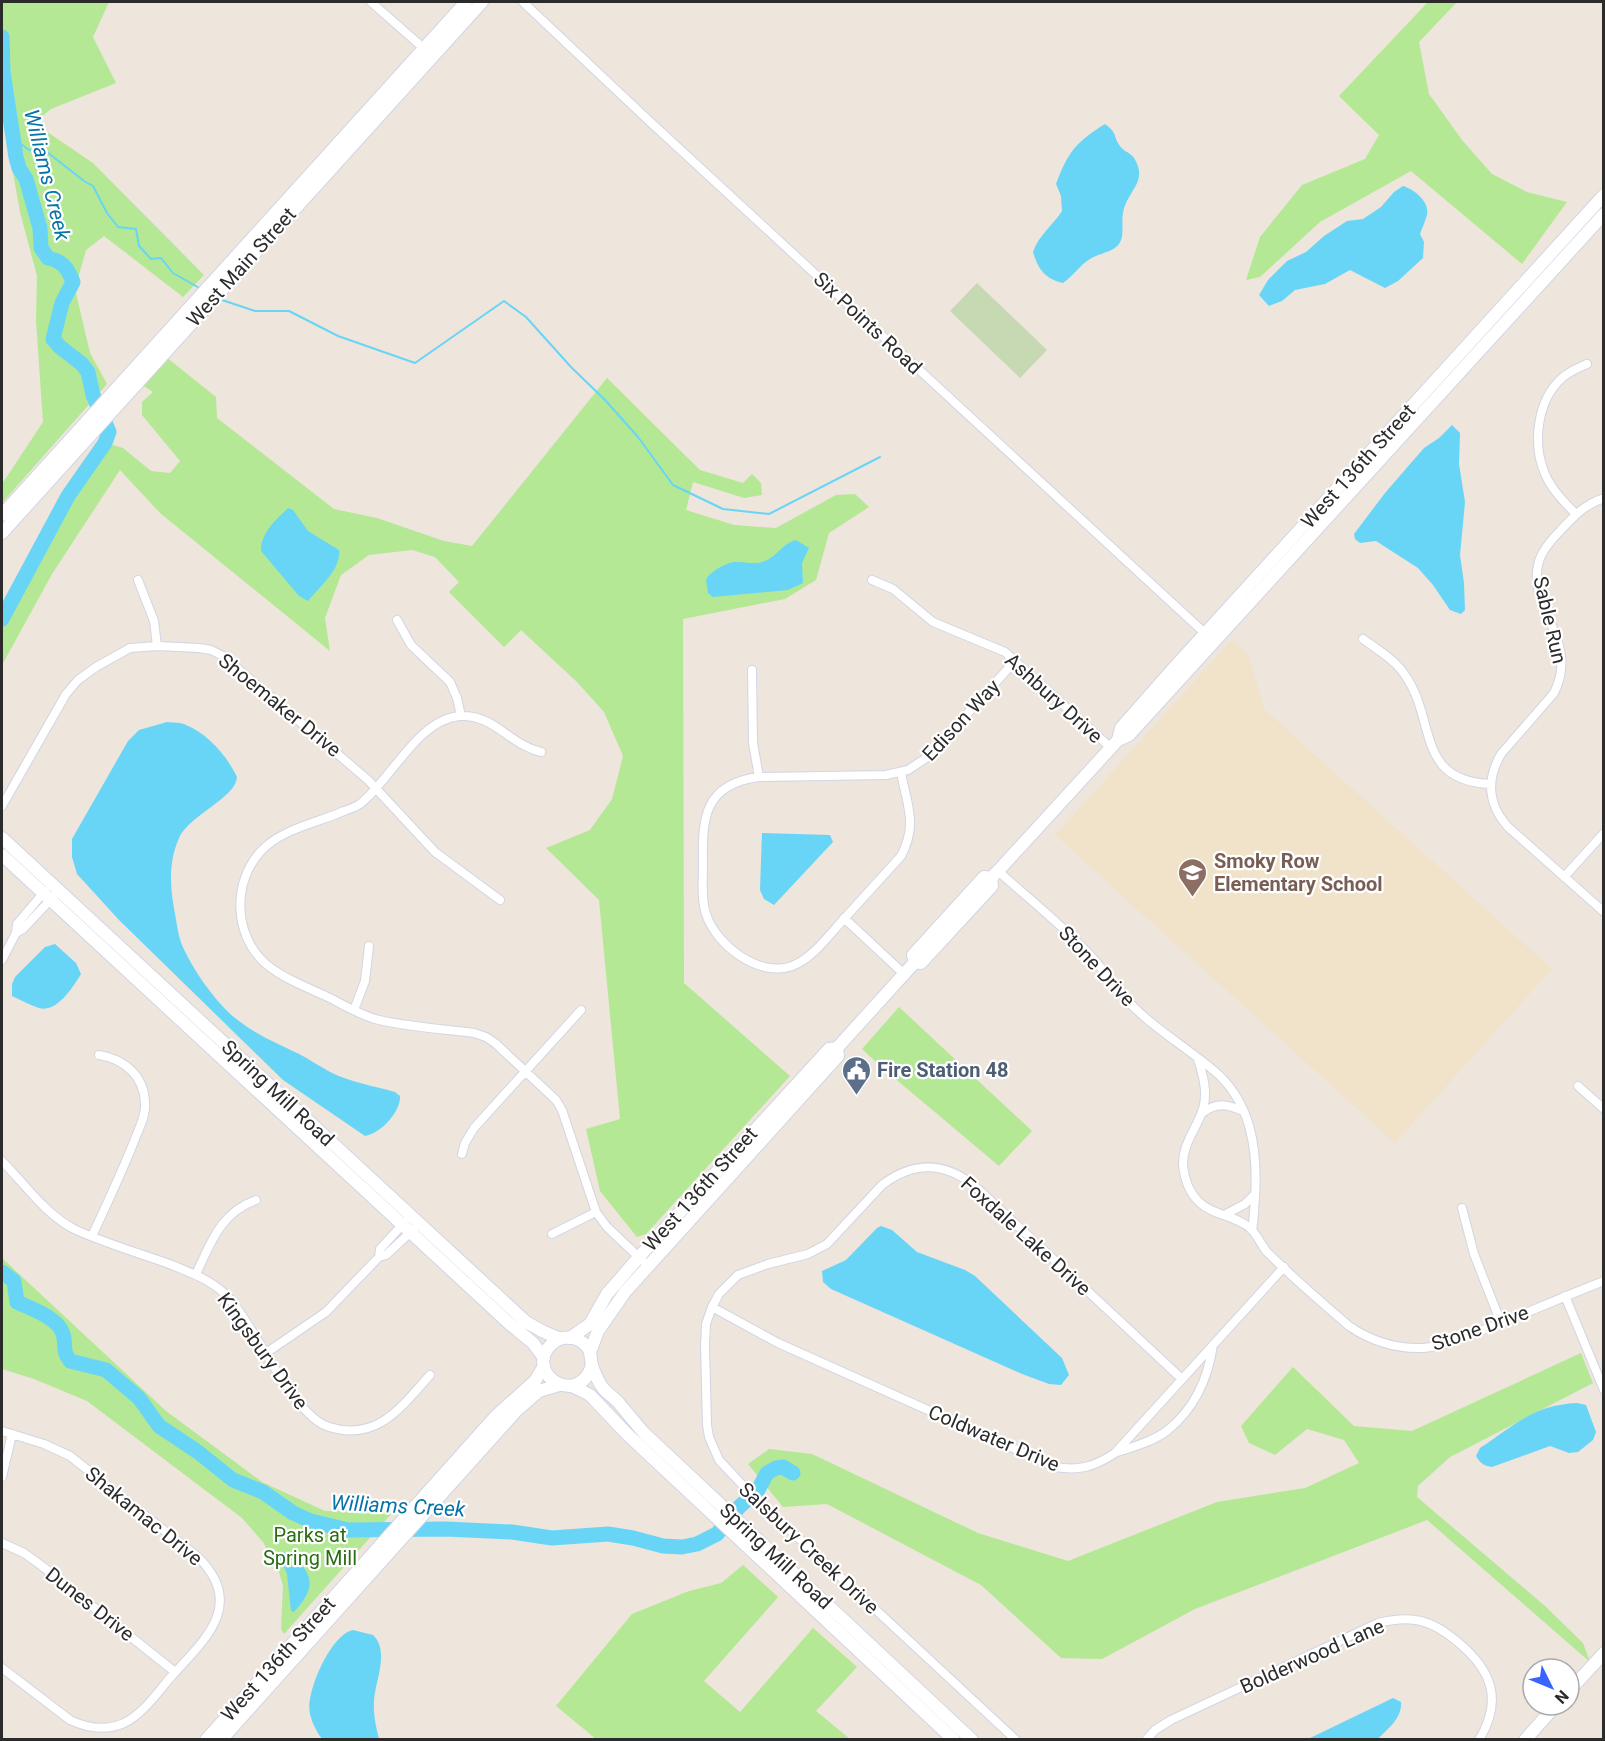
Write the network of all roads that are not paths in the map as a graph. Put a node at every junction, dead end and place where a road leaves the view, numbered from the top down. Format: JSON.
{"nodes":[{"id":1,"x":371,"y":2,"type":"edge"},
{"id":2,"x":466,"y":2,"type":"edge"},
{"id":3,"x":482,"y":2,"type":"edge"},
{"id":4,"x":524,"y":2,"type":"edge"},
{"id":5,"x":428,"y":52,"type":"junction"},
{"id":6,"x":1604,"y":195,"type":"edge"},
{"id":7,"x":1600,"y":213,"type":"edge"},
{"id":8,"x":1587,"y":364,"type":"dead end"},
{"id":9,"x":85,"y":430,"type":"junction"},
{"id":10,"x":1604,"y":498,"type":"edge"},
{"id":11,"x":1576,"y":514,"type":"junction"},
{"id":12,"x":2,"y":515,"type":"edge"},
{"id":13,"x":2,"y":532,"type":"edge"},
{"id":14,"x":138,"y":580,"type":"dead end"},
{"id":15,"x":872,"y":580,"type":"dead end"},
{"id":16,"x":397,"y":620,"type":"dead end"},
{"id":17,"x":1210,"y":638,"type":"junction"},
{"id":18,"x":1363,"y":639,"type":"dead end"},
{"id":19,"x":157,"y":646,"type":"junction"},
{"id":20,"x":1015,"y":661,"type":"junction"},
{"id":21,"x":752,"y":670,"type":"dead end"},
{"id":22,"x":461,"y":716,"type":"junction"},
{"id":23,"x":1114,"y":744,"type":"junction"},
{"id":24,"x":541,"y":752,"type":"dead end"},
{"id":25,"x":901,"y":773,"type":"junction"},
{"id":26,"x":759,"y":777,"type":"junction"},
{"id":27,"x":1491,"y":784,"type":"junction"},
{"id":28,"x":376,"y":788,"type":"junction"},
{"id":29,"x":2,"y":806,"type":"edge"},
{"id":30,"x":1604,"y":833,"type":"edge"},
{"id":31,"x":2,"y":838,"type":"edge"},
{"id":32,"x":2,"y":855,"type":"edge"},
{"id":33,"x":994,"y":875,"type":"junction"},
{"id":34,"x":1564,"y":877,"type":"junction"},
{"id":35,"x":55,"y":888,"type":"junction"},
{"id":36,"x":46,"y":897,"type":"junction"},
{"id":37,"x":500,"y":900,"type":"dead end"},
{"id":38,"x":1604,"y":912,"type":"edge"},
{"id":39,"x":844,"y":918,"type":"junction"},
{"id":40,"x":369,"y":946,"type":"dead end"},
{"id":41,"x":2,"y":960,"type":"edge"},
{"id":42,"x":904,"y":974,"type":"junction"},
{"id":43,"x":354,"y":1010,"type":"junction"},
{"id":44,"x":581,"y":1010,"type":"dead end"},
{"id":45,"x":99,"y":1055,"type":"dead end"},
{"id":46,"x":1198,"y":1059,"type":"junction"},
{"id":47,"x":525,"y":1070,"type":"junction"},
{"id":48,"x":1578,"y":1086,"type":"dead end"},
{"id":49,"x":1604,"y":1110,"type":"edge"},
{"id":50,"x":1243,"y":1111,"type":"junction"},
{"id":51,"x":1200,"y":1114,"type":"junction"},
{"id":52,"x":462,"y":1154,"type":"dead end"},
{"id":53,"x":2,"y":1161,"type":"edge"},
{"id":54,"x":1255,"y":1194,"type":"junction"},
{"id":55,"x":256,"y":1200,"type":"dead end"},
{"id":56,"x":1462,"y":1208,"type":"dead end"},
{"id":57,"x":596,"y":1212,"type":"junction"},
{"id":58,"x":1224,"y":1215,"type":"junction"},
{"id":59,"x":410,"y":1224,"type":"junction"},
{"id":60,"x":1252,"y":1230,"type":"junction"},
{"id":61,"x":552,"y":1234,"type":"dead end"},
{"id":62,"x":92,"y":1236,"type":"junction"},
{"id":63,"x":643,"y":1261,"type":"junction"},
{"id":64,"x":1284,"y":1267,"type":"junction"},
{"id":65,"x":196,"y":1274,"type":"junction"},
{"id":66,"x":1604,"y":1281,"type":"edge"},
{"id":67,"x":1565,"y":1296,"type":"junction"},
{"id":68,"x":712,"y":1307,"type":"junction"},
{"id":69,"x":1501,"y":1323,"type":"junction"},
{"id":70,"x":565,"y":1338,"type":"junction"},
{"id":71,"x":1213,"y":1345,"type":"junction"},
{"id":72,"x":266,"y":1353,"type":"junction"},
{"id":73,"x":591,"y":1358,"type":"junction"},
{"id":74,"x":544,"y":1362,"type":"junction"},
{"id":75,"x":430,"y":1375,"type":"dead end"},
{"id":76,"x":1182,"y":1379,"type":"junction"},
{"id":77,"x":566,"y":1385,"type":"junction"},
{"id":78,"x":1604,"y":1390,"type":"edge"},
{"id":79,"x":2,"y":1431,"type":"edge"},
{"id":80,"x":12,"y":1434,"type":"junction"},
{"id":81,"x":1115,"y":1453,"type":"junction"},
{"id":82,"x":2,"y":1477,"type":"edge"},
{"id":83,"x":724,"y":1515,"type":"junction"},
{"id":84,"x":736,"y":1527,"type":"junction"},
{"id":85,"x":2,"y":1543,"type":"edge"},
{"id":86,"x":1604,"y":1653,"type":"edge"},
{"id":87,"x":2,"y":1668,"type":"edge"},
{"id":88,"x":176,"y":1672,"type":"junction"},
{"id":89,"x":1581,"y":1678,"type":"edge"},
{"id":90,"x":1545,"y":1717,"type":"edge"},
{"id":91,"x":206,"y":1740,"type":"edge"},
{"id":92,"x":221,"y":1740,"type":"edge"},
{"id":93,"x":954,"y":1740,"type":"edge"},
{"id":94,"x":972,"y":1740,"type":"edge"},
{"id":95,"x":1016,"y":1740,"type":"edge"},
{"id":96,"x":1146,"y":1740,"type":"edge"},
{"id":97,"x":1479,"y":1740,"type":"edge"},
{"id":98,"x":1525,"y":1740,"type":"edge"}],
"edges":[{"from":1,"to":5,"type":"street"},
{"from":2,"to":5,"type":"street","name":"West Main Street"},
{"from":3,"to":5,"type":"street","name":"West Main Street"},
{"from":4,"to":17,"type":"street","name":"Six Points Road"},
{"from":5,"to":9,"type":"street","name":"West Main Street"},
{"from":6,"to":7,"type":"street","name":"West 136th Street"},
{"from":7,"to":17,"type":"street","name":"West 136th Street"},
{"from":8,"to":11,"type":"street"},
{"from":9,"to":12,"type":"street","name":"West Main Street"},
{"from":9,"to":13,"type":"street","name":"West Main Street"},
{"from":10,"to":11,"type":"street","name":"Sable Run"},
{"from":11,"to":27,"type":"street","name":"Sable Run"},
{"from":14,"to":19,"type":"street"},
{"from":15,"to":20,"type":"street","name":"Ashbury Drive"},
{"from":16,"to":22,"type":"street"},
{"from":17,"to":23,"type":"street","name":"West 136th Street"},
{"from":18,"to":27,"type":"street"},
{"from":19,"to":28,"type":"street","name":"Shoemaker Drive"},
{"from":19,"to":29,"type":"street","name":"Shoemaker Drive"},
{"from":20,"to":23,"type":"street","name":"Ashbury Drive"},
{"from":20,"to":25,"type":"street","name":"Edison Way"},
{"from":21,"to":26,"type":"street"},
{"from":22,"to":24,"type":"street"},
{"from":22,"to":28,"type":"street"},
{"from":23,"to":33,"type":"street","name":"West 136th Street"},
{"from":25,"to":26,"type":"street","name":"Edison Way"},
{"from":25,"to":39,"type":"street"},
{"from":26,"to":39,"type":"street"},
{"from":27,"to":34,"type":"street"},
{"from":28,"to":37,"type":"street","name":"Shoemaker Drive"},
{"from":28,"to":43,"type":"street"},
{"from":30,"to":34,"type":"street"},
{"from":31,"to":35,"type":"street","name":"Spring Mill Road"},
{"from":32,"to":36,"type":"street","name":"Spring Mill Road"},
{"from":33,"to":42,"type":"street","name":"West 136th Street"},
{"from":33,"to":46,"type":"street","name":"Stone Drive"},
{"from":34,"to":38,"type":"street"},
{"from":35,"to":36,"type":"street"},
{"from":35,"to":59,"type":"street","name":"Spring Mill Road"},
{"from":36,"to":41,"type":"street"},
{"from":36,"to":59,"type":"street","name":"Spring Mill Road"},
{"from":39,"to":42,"type":"street"},
{"from":40,"to":43,"type":"street"},
{"from":42,"to":63,"type":"street","name":"West 136th Street"},
{"from":43,"to":47,"type":"street"},
{"from":44,"to":47,"type":"street"},
{"from":45,"to":62,"type":"street"},
{"from":46,"to":50,"type":"street","name":"Stone Drive"},
{"from":46,"to":51,"type":"street","name":"Stone Drive"},
{"from":47,"to":52,"type":"street"},
{"from":47,"to":57,"type":"street"},
{"from":48,"to":49,"type":"street"},
{"from":50,"to":51,"type":"street"},
{"from":50,"to":54,"type":"street","name":"Stone Drive"},
{"from":51,"to":58,"type":"street","name":"Stone Drive"},
{"from":53,"to":62,"type":"street","name":"Kingsbury Drive"},
{"from":54,"to":58,"type":"street"},
{"from":54,"to":60,"type":"street","name":"Stone Drive"},
{"from":55,"to":65,"type":"street"},
{"from":56,"to":69,"type":"street"},
{"from":57,"to":61,"type":"street"},
{"from":57,"to":63,"type":"street"},
{"from":58,"to":60,"type":"street","name":"Stone Drive"},
{"from":59,"to":70,"type":"street","name":"Spring Mill Road"},
{"from":59,"to":72,"type":"street"},
{"from":59,"to":74,"type":"street","name":"Spring Mill Road"},
{"from":60,"to":64,"type":"street","name":"Stone Drive"},
{"from":62,"to":65,"type":"street","name":"Kingsbury Drive"},
{"from":63,"to":70,"type":"street","name":"West 136th Street"},
{"from":63,"to":73,"type":"street","name":"West 136th Street"},
{"from":64,"to":69,"type":"street","name":"Stone Drive"},
{"from":64,"to":71,"type":"street","name":"Coldwater Drive"},
{"from":65,"to":72,"type":"street","name":"Kingsbury Drive"},
{"from":66,"to":67,"type":"street","name":"Stone Drive"},
{"from":67,"to":69,"type":"street","name":"Stone Drive"},
{"from":67,"to":78,"type":"street"},
{"from":68,"to":76,"type":"street","name":"Foxdale Lake Drive"},
{"from":68,"to":81,"type":"street","name":"Coldwater Drive"},
{"from":68,"to":95,"type":"street","name":"Salsbury Creek Drive"},
{"from":70,"to":73,"type":"street"},
{"from":70,"to":74,"type":"street"},
{"from":71,"to":76,"type":"street","name":"Coldwater Drive"},
{"from":71,"to":81,"type":"street"},
{"from":72,"to":75,"type":"street","name":"Kingsbury Drive"},
{"from":73,"to":77,"type":"street"},
{"from":73,"to":83,"type":"street","name":"Spring Mill Road"},
{"from":74,"to":77,"type":"street"},
{"from":74,"to":91,"type":"street","name":"West 136th Street"},
{"from":76,"to":81,"type":"street","name":"Coldwater Drive"},
{"from":77,"to":83,"type":"street","name":"Spring Mill Road"},
{"from":77,"to":92,"type":"street","name":"West 136th Street"},
{"from":79,"to":80,"type":"street","name":"Shakamac Drive"},
{"from":80,"to":82,"type":"street"},
{"from":80,"to":88,"type":"street","name":"Shakamac Drive"},
{"from":83,"to":84,"type":"street","name":"Spring Mill Road"},
{"from":84,"to":93,"type":"street","name":"Spring Mill Road"},
{"from":84,"to":94,"type":"street","name":"Spring Mill Road"},
{"from":85,"to":88,"type":"street","name":"Dunes Drive"},
{"from":86,"to":89,"type":"street"},
{"from":87,"to":88,"type":"street","name":"Shakamac Drive"},
{"from":90,"to":98,"type":"street"},
{"from":96,"to":97,"type":"street","name":"Bolderwood Lane"}]}
